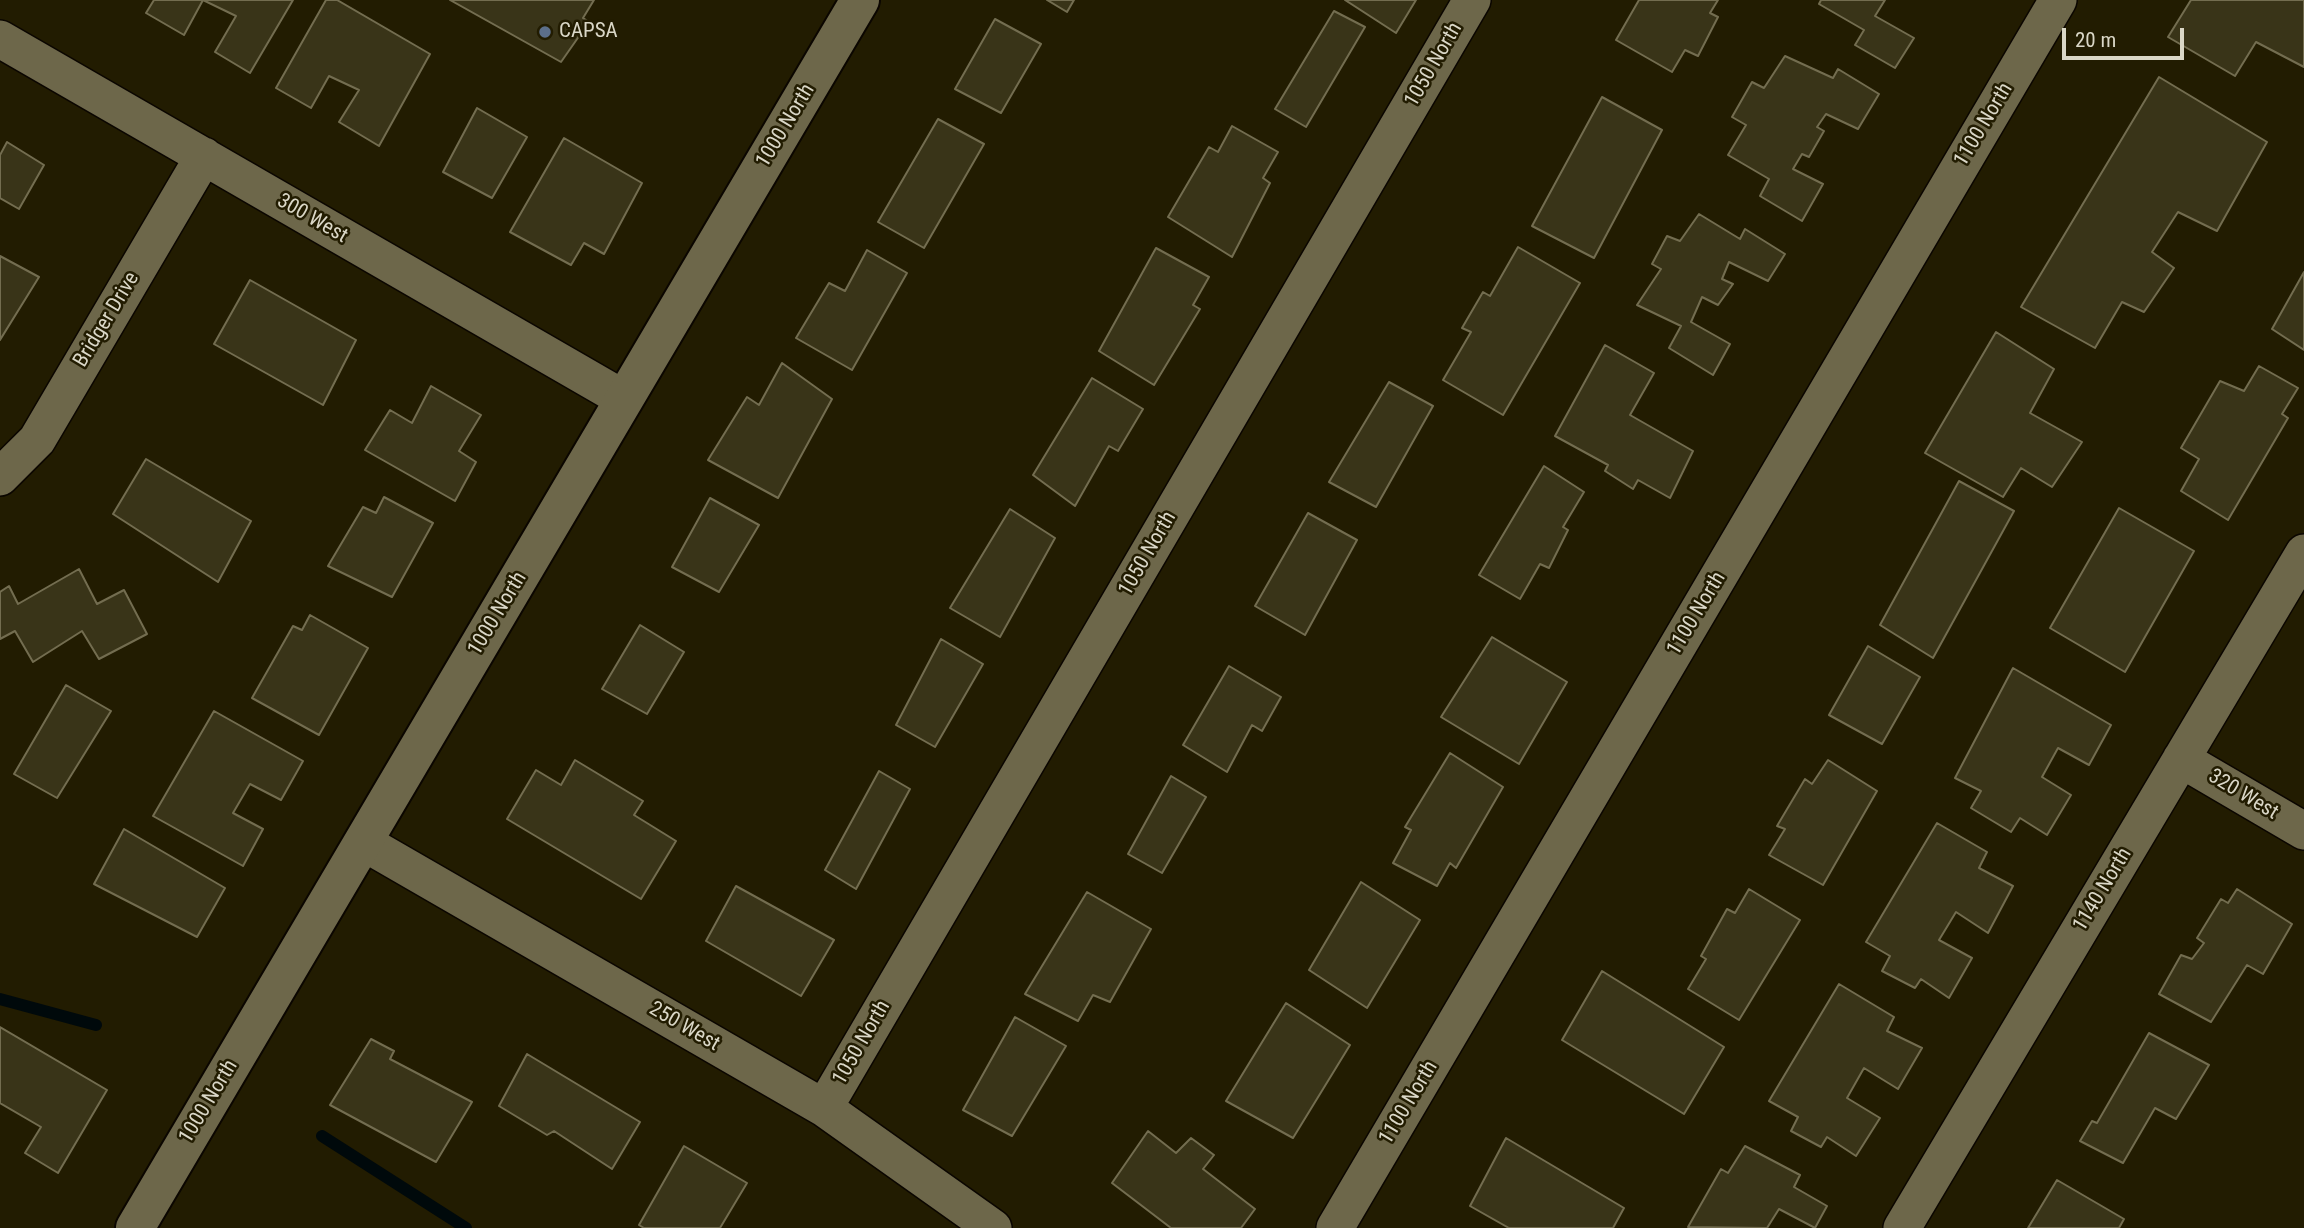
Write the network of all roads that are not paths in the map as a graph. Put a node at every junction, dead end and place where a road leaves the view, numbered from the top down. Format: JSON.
{"nodes":[{"id":1,"x":860,"y":0,"type":"edge"},
{"id":2,"x":1472,"y":0,"type":"edge"},
{"id":3,"x":2058,"y":0,"type":"edge"},
{"id":4,"x":0,"y":39,"type":"edge"},
{"id":5,"x":204,"y":156,"type":"junction"},
{"id":6,"x":624,"y":399,"type":"junction"},
{"id":7,"x":0,"y":477,"type":"edge"},
{"id":8,"x":2304,"y":553,"type":"edge"},
{"id":9,"x":2181,"y":759,"type":"junction"},
{"id":10,"x":2304,"y":831,"type":"edge"},
{"id":11,"x":363,"y":842,"type":"junction"},
{"id":12,"x":824,"y":1108,"type":"junction"},
{"id":13,"x":135,"y":1228,"type":"edge"},
{"id":14,"x":993,"y":1228,"type":"edge"},
{"id":15,"x":1335,"y":1228,"type":"edge"},
{"id":16,"x":1902,"y":1228,"type":"edge"}],
"edges":[{"from":1,"to":6,"type":"street","name":"1000 North"},
{"from":2,"to":12,"type":"street","name":"1050 North"},
{"from":3,"to":15,"type":"street","name":"1100 North"},
{"from":4,"to":5,"type":"street","name":"300 West"},
{"from":5,"to":6,"type":"street","name":"300 West"},
{"from":5,"to":7,"type":"street","name":"Bridger Drive"},
{"from":6,"to":11,"type":"street","name":"1000 North"},
{"from":8,"to":9,"type":"street","name":"1140 North"},
{"from":9,"to":10,"type":"street","name":"320 West"},
{"from":9,"to":16,"type":"street","name":"1140 North"},
{"from":11,"to":12,"type":"street","name":"250 West"},
{"from":11,"to":13,"type":"street","name":"1000 North"},
{"from":12,"to":14,"type":"street","name":"250 West"}]}
